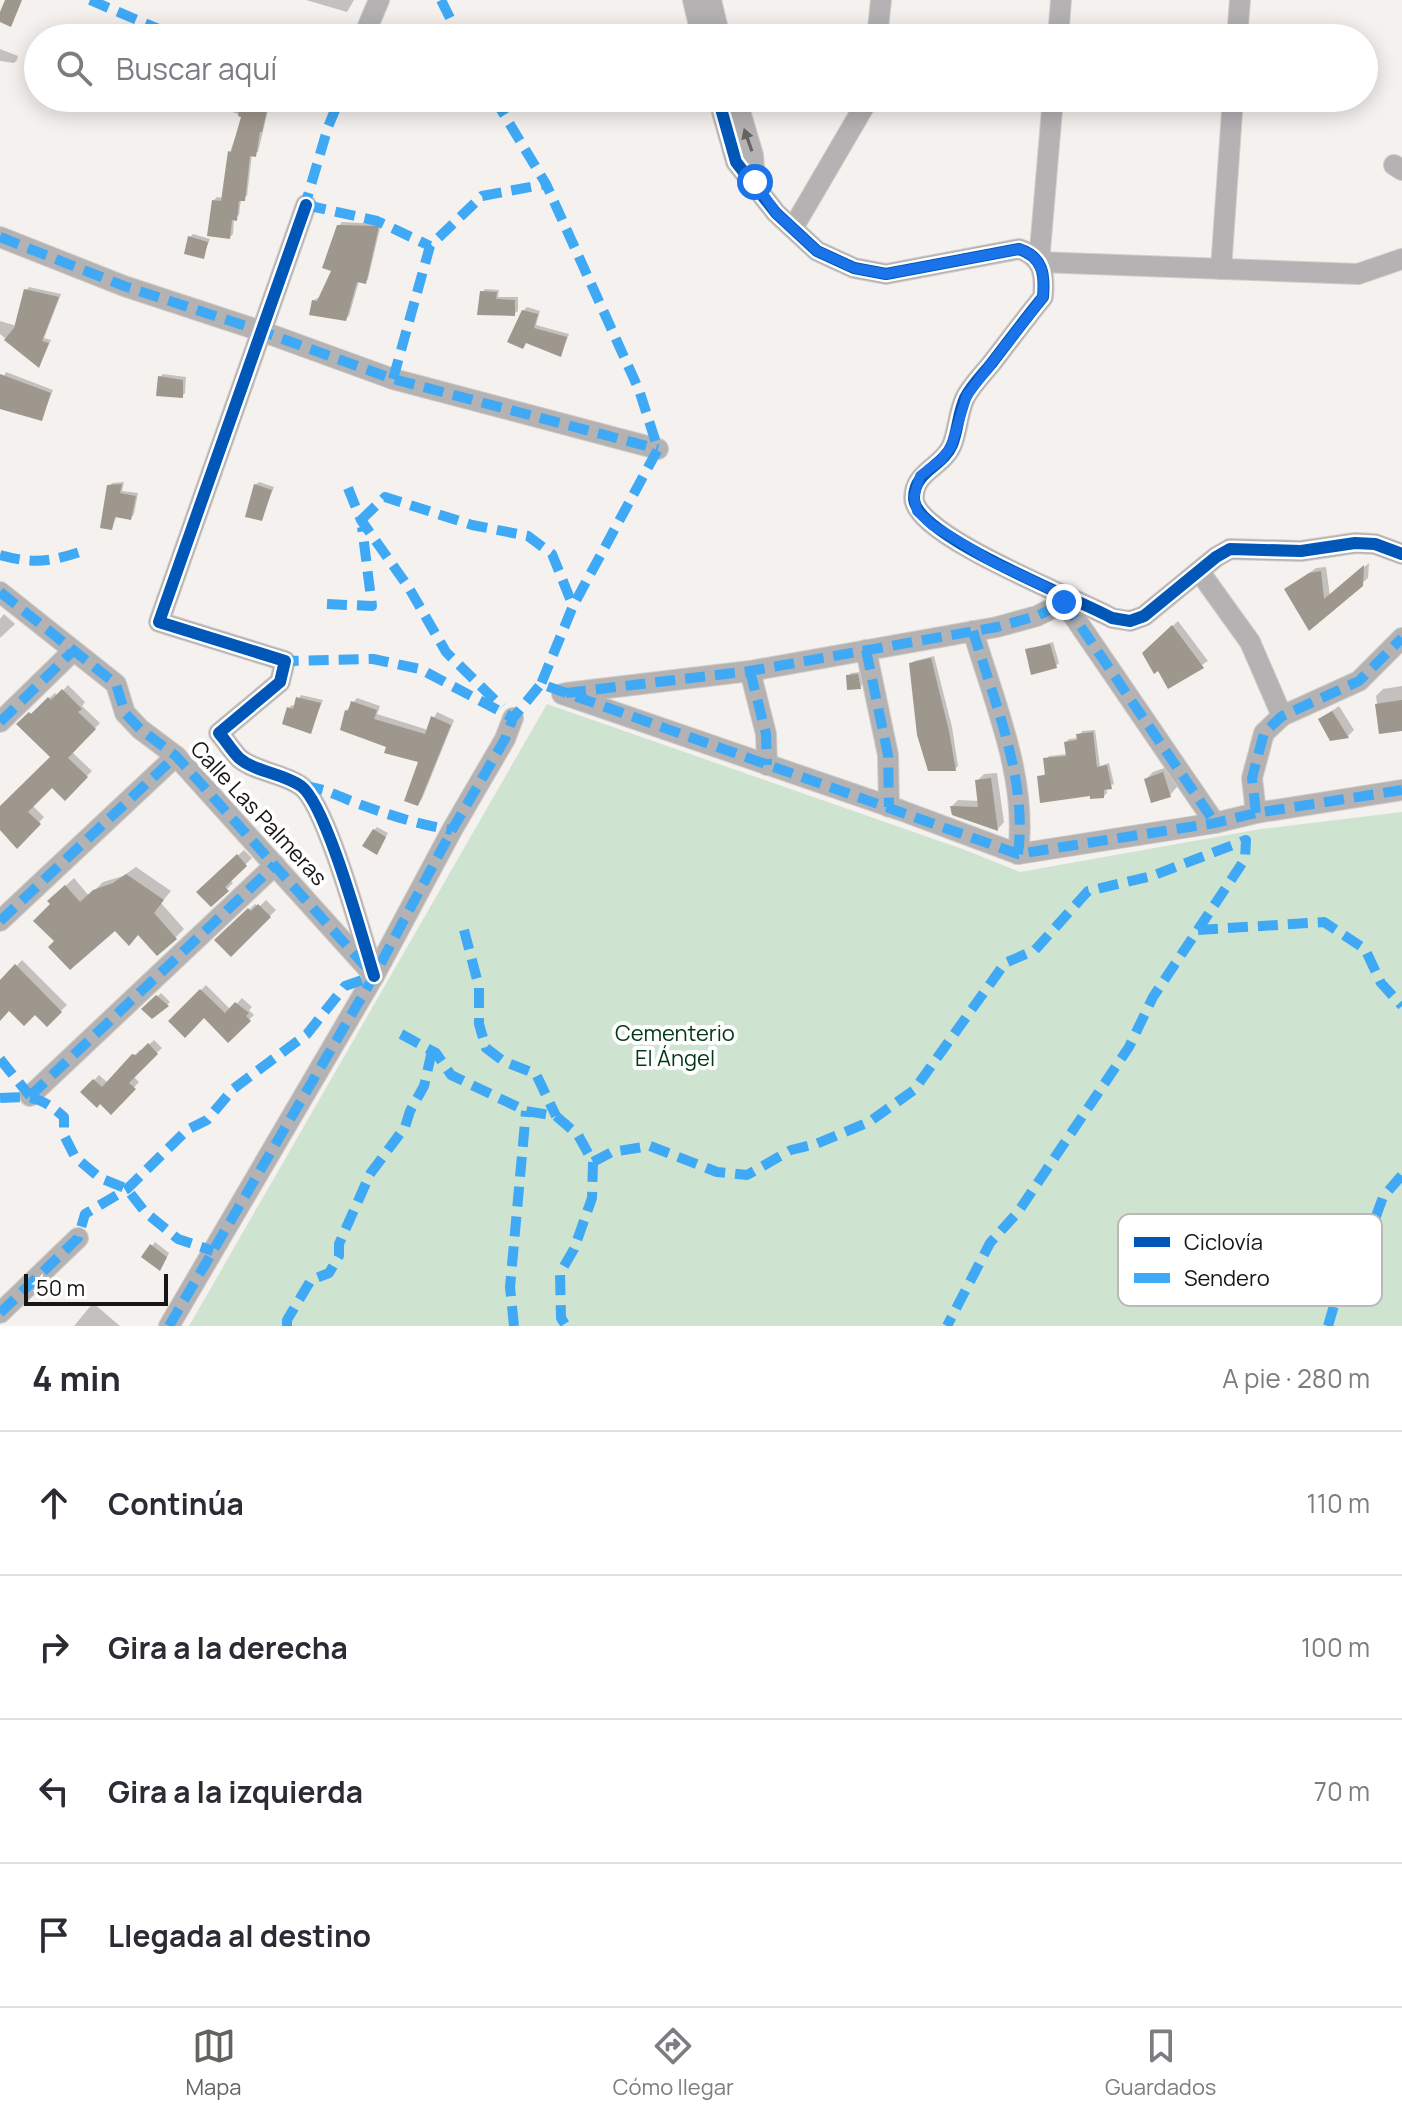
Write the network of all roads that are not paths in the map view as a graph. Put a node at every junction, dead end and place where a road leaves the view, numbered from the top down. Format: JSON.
{"nodes":[{"id":1,"x":379,"y":0,"type":"edge"},
{"id":2,"x":693,"y":0,"type":"edge"},
{"id":3,"x":711,"y":0,"type":"edge"},
{"id":4,"x":881,"y":0,"type":"edge"},
{"id":5,"x":1061,"y":0,"type":"edge"},
{"id":6,"x":1240,"y":0,"type":"edge"},
{"id":7,"x":369,"y":24,"type":"edge"},
{"id":8,"x":699,"y":24,"type":"edge"},
{"id":9,"x":717,"y":24,"type":"edge"},
{"id":10,"x":878,"y":24,"type":"edge"},
{"id":11,"x":1059,"y":24,"type":"edge"},
{"id":12,"x":1238,"y":24,"type":"edge"},
{"id":13,"x":722,"y":112,"type":"edge"},
{"id":14,"x":740,"y":112,"type":"edge"},
{"id":15,"x":861,"y":112,"type":"edge"},
{"id":16,"x":1052,"y":112,"type":"edge"},
{"id":17,"x":1232,"y":112,"type":"edge"},
{"id":18,"x":755,"y":182,"type":"junction"},
{"id":19,"x":306,"y":205,"type":"dead end"},
{"id":20,"x":793,"y":228,"type":"junction"},
{"id":21,"x":0,"y":237,"type":"edge"},
{"id":22,"x":1402,"y":259,"type":"edge"},
{"id":23,"x":1039,"y":262,"type":"junction"},
{"id":24,"x":1221,"y":269,"type":"junction"},
{"id":25,"x":261,"y":331,"type":"junction"},
{"id":26,"x":658,"y":449,"type":"dead end"},
{"id":27,"x":1402,"y":554,"type":"edge"},
{"id":28,"x":1199,"y":571,"type":"junction"},
{"id":29,"x":0,"y":592,"type":"edge"},
{"id":30,"x":1068,"y":600,"type":"junction"},
{"id":31,"x":973,"y":631,"type":"junction"},
{"id":32,"x":1402,"y":638,"type":"edge"},
{"id":33,"x":866,"y":650,"type":"junction"},
{"id":34,"x":72,"y":652,"type":"junction"},
{"id":35,"x":750,"y":671,"type":"junction"},
{"id":36,"x":1282,"y":716,"type":"junction"},
{"id":37,"x":513,"y":718,"type":"dead end"},
{"id":38,"x":0,"y":722,"type":"edge"},
{"id":39,"x":176,"y":756,"type":"junction"},
{"id":40,"x":767,"y":765,"type":"junction"},
{"id":41,"x":1402,"y":790,"type":"edge"},
{"id":42,"x":889,"y":807,"type":"junction"},
{"id":43,"x":1256,"y":813,"type":"junction"},
{"id":44,"x":1215,"y":823,"type":"junction"},
{"id":45,"x":1018,"y":854,"type":"junction"},
{"id":46,"x":275,"y":865,"type":"junction"},
{"id":47,"x":0,"y":921,"type":"edge"},
{"id":48,"x":374,"y":976,"type":"junction"},
{"id":49,"x":30,"y":1096,"type":"dead end"},
{"id":50,"x":78,"y":1238,"type":"dead end"},
{"id":51,"x":0,"y":1313,"type":"edge"},
{"id":52,"x":169,"y":1326,"type":"edge"}],
"edges":[{"from":1,"to":7,"type":"street"},
{"from":2,"to":8,"type":"street"},
{"from":3,"to":9,"type":"street"},
{"from":4,"to":10,"type":"street"},
{"from":5,"to":11,"type":"street"},
{"from":6,"to":12,"type":"street"},
{"from":13,"to":18,"type":"street"},
{"from":18,"to":14,"type":"street","one_way":true},
{"from":15,"to":20,"type":"street"},
{"from":16,"to":23,"type":"street"},
{"from":17,"to":24,"type":"street"},
{"from":18,"to":20,"type":"street"},
{"from":19,"to":25,"type":"street"},
{"from":20,"to":23,"type":"street"},
{"from":21,"to":25,"type":"street"},
{"from":22,"to":24,"type":"street"},
{"from":23,"to":24,"type":"street"},
{"from":23,"to":30,"type":"street"},
{"from":25,"to":26,"type":"street"},
{"from":25,"to":48,"type":"street"},
{"from":27,"to":28,"type":"street"},
{"from":28,"to":30,"type":"street"},
{"from":28,"to":36,"type":"street"},
{"from":29,"to":34,"type":"street","name":"Calle Las Palmeras"},
{"from":30,"to":31,"type":"street"},
{"from":30,"to":44,"type":"street"},
{"from":31,"to":33,"type":"street"},
{"from":31,"to":45,"type":"street"},
{"from":32,"to":36,"type":"street"},
{"from":33,"to":35,"type":"street"},
{"from":33,"to":42,"type":"street"},
{"from":34,"to":38,"type":"street"},
{"from":34,"to":39,"type":"street","name":"Calle Las Palmeras"},
{"from":35,"to":40,"type":"street"},
{"from":35,"to":40,"type":"street"},
{"from":36,"to":43,"type":"street"},
{"from":37,"to":48,"type":"street"},
{"from":39,"to":46,"type":"street","name":"Calle Las Palmeras"},
{"from":39,"to":47,"type":"street"},
{"from":40,"to":42,"type":"street"},
{"from":41,"to":43,"type":"street"},
{"from":42,"to":45,"type":"street"},
{"from":43,"to":44,"type":"street"},
{"from":44,"to":45,"type":"street"},
{"from":46,"to":48,"type":"street","name":"Calle Las Palmeras"},
{"from":46,"to":49,"type":"street"},
{"from":48,"to":52,"type":"street"},
{"from":50,"to":51,"type":"street"}]}
